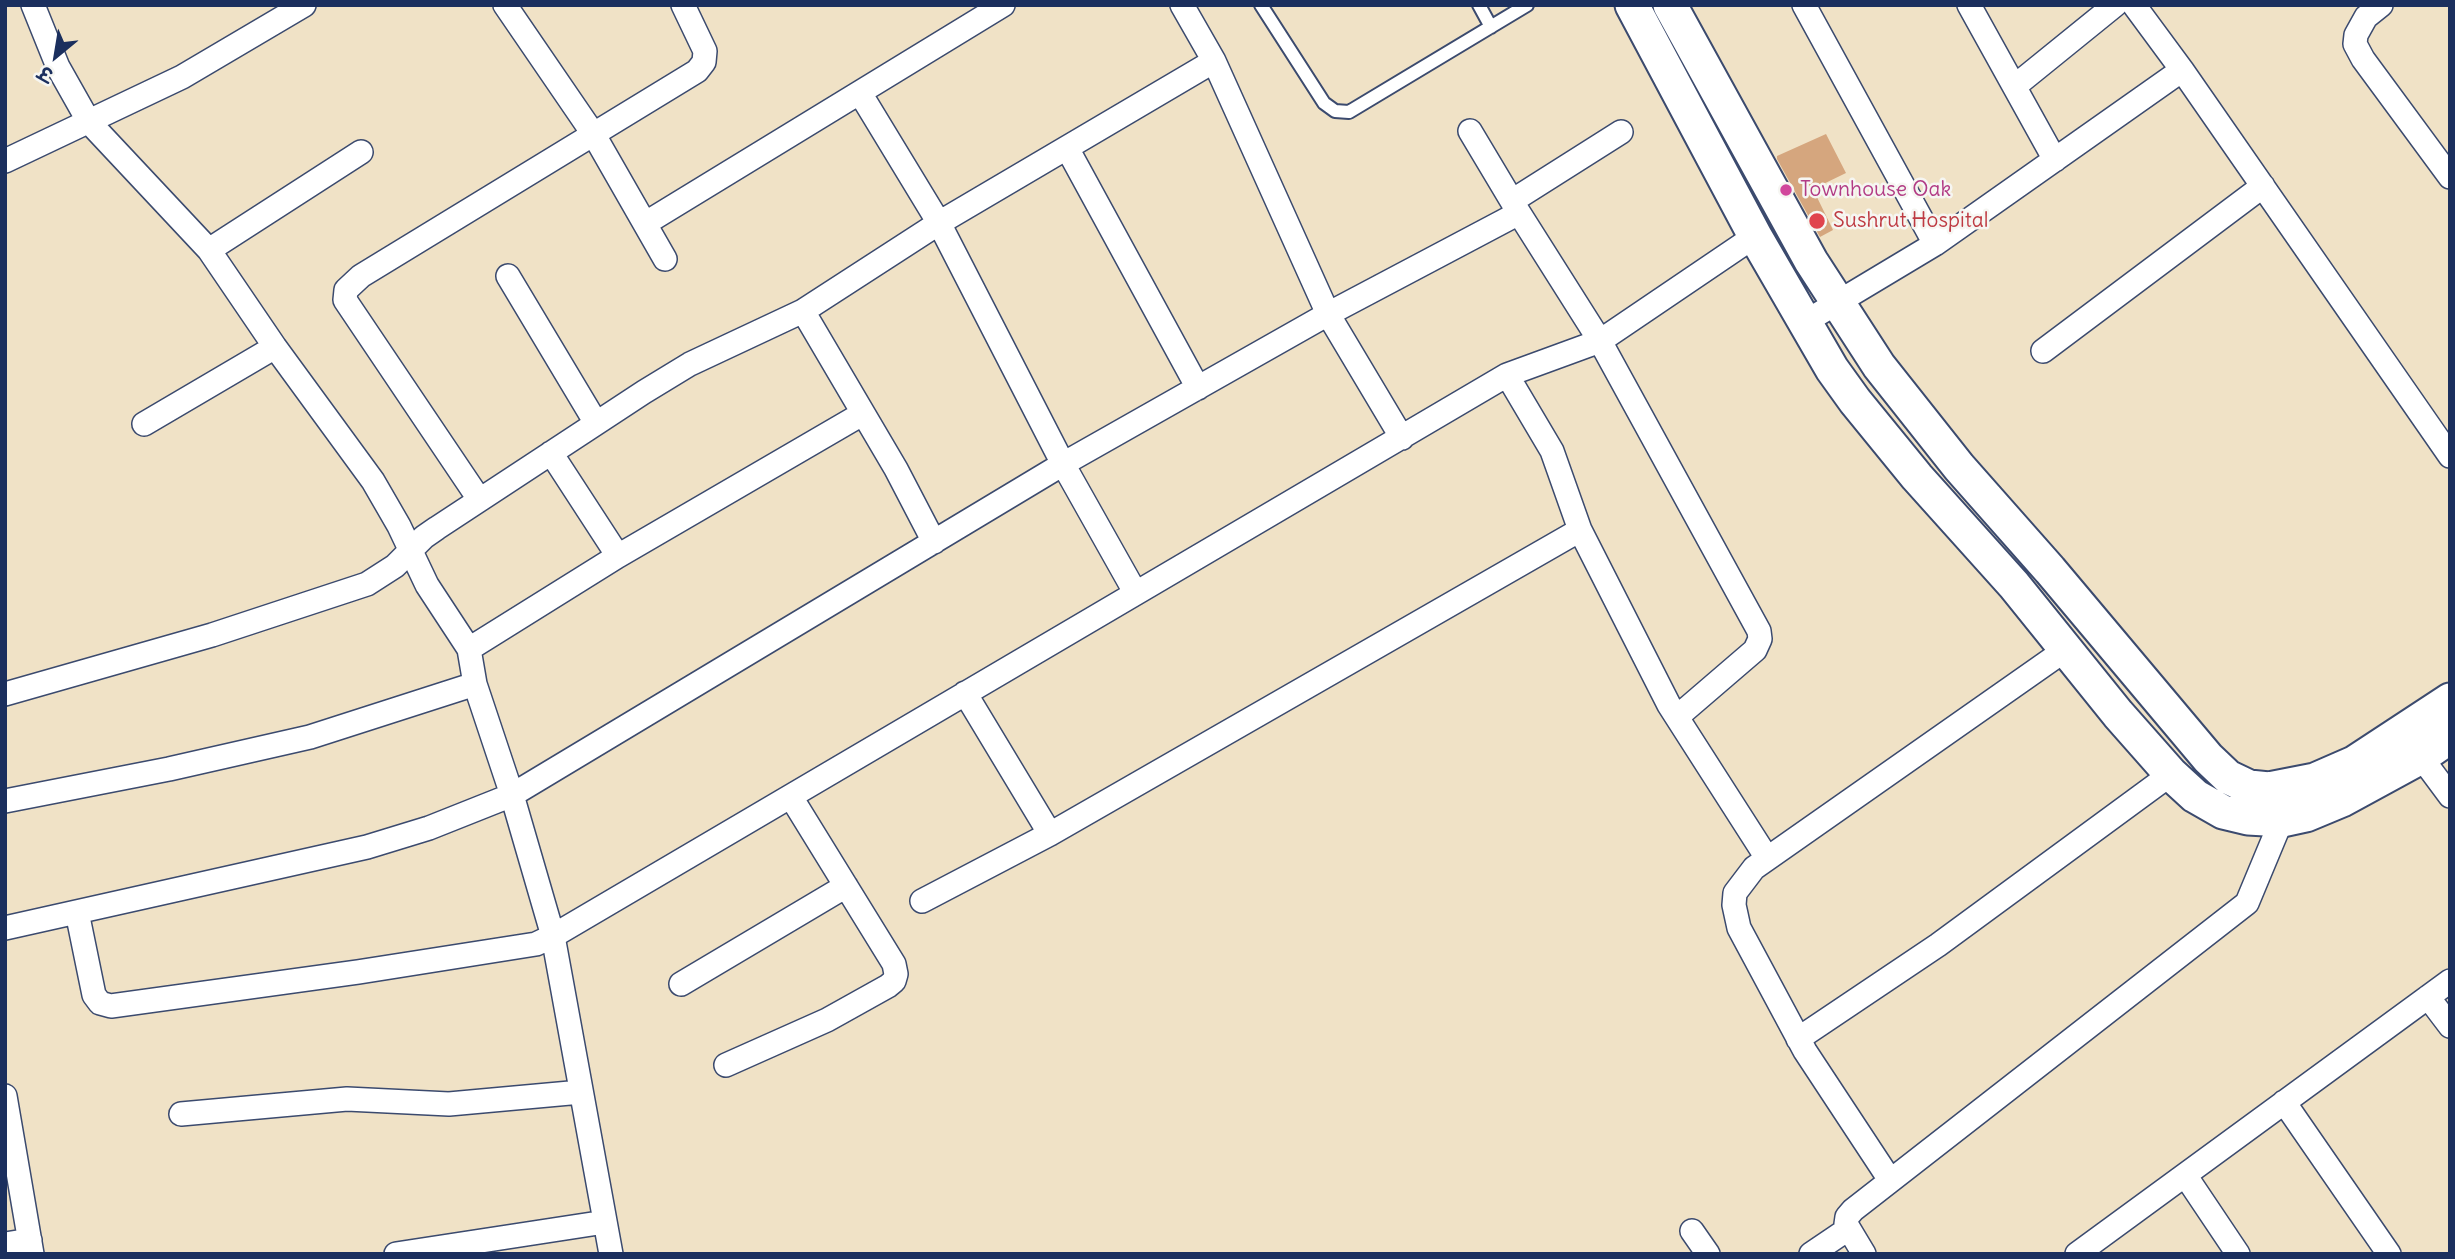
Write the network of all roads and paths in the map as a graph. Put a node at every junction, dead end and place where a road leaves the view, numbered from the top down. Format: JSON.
{"nodes":[{"id":1,"x":33,"y":5,"type":"edge"},
{"id":2,"x":304,"y":5,"type":"edge"},
{"id":3,"x":505,"y":5,"type":"edge"},
{"id":4,"x":683,"y":5,"type":"edge"},
{"id":5,"x":1003,"y":5,"type":"edge"},
{"id":6,"x":1182,"y":5,"type":"edge"},
{"id":7,"x":1261,"y":5,"type":"edge"},
{"id":8,"x":1479,"y":5,"type":"edge"},
{"id":9,"x":1527,"y":5,"type":"edge"},
{"id":10,"x":1632,"y":5,"type":"edge"},
{"id":11,"x":1670,"y":5,"type":"edge"},
{"id":12,"x":1804,"y":5,"type":"edge"},
{"id":13,"x":1969,"y":5,"type":"edge"},
{"id":14,"x":2115,"y":5,"type":"edge"},
{"id":15,"x":2134,"y":5,"type":"edge"},
{"id":16,"x":2381,"y":5,"type":"edge"},
{"id":17,"x":1491,"y":27,"type":"junction"},
{"id":18,"x":1214,"y":61,"type":"junction"},
{"id":19,"x":2182,"y":70,"type":"junction"},
{"id":20,"x":2015,"y":86,"type":"junction"},
{"id":21,"x":860,"y":93,"type":"junction"},
{"id":22,"x":89,"y":122,"type":"junction"},
{"id":23,"x":1470,"y":131,"type":"dead end"},
{"id":24,"x":1621,"y":132,"type":"dead end"},
{"id":25,"x":594,"y":135,"type":"junction"},
{"id":26,"x":1067,"y":148,"type":"junction"},
{"id":27,"x":361,"y":152,"type":"dead end"},
{"id":28,"x":2054,"y":160,"type":"junction"},
{"id":29,"x":5,"y":161,"type":"edge"},
{"id":30,"x":2450,"y":177,"type":"edge"},
{"id":31,"x":2263,"y":186,"type":"junction"},
{"id":32,"x":1515,"y":207,"type":"junction"},
{"id":33,"x":646,"y":223,"type":"junction"},
{"id":34,"x":939,"y":223,"type":"junction"},
{"id":35,"x":1755,"y":236,"type":"junction"},
{"id":36,"x":1935,"y":244,"type":"junction"},
{"id":37,"x":209,"y":250,"type":"junction"},
{"id":38,"x":665,"y":259,"type":"dead end"},
{"id":39,"x":508,"y":276,"type":"dead end"},
{"id":40,"x":1837,"y":302,"type":"junction"},
{"id":41,"x":803,"y":311,"type":"junction"},
{"id":42,"x":1328,"y":314,"type":"junction"},
{"id":43,"x":1805,"y":322,"type":"junction"},
{"id":44,"x":1600,"y":341,"type":"junction"},
{"id":45,"x":275,"y":346,"type":"junction"},
{"id":46,"x":2043,"y":351,"type":"dead end"},
{"id":47,"x":1507,"y":375,"type":"junction"},
{"id":48,"x":1198,"y":388,"type":"junction"},
{"id":49,"x":862,"y":414,"type":"junction"},
{"id":50,"x":596,"y":423,"type":"junction"},
{"id":51,"x":144,"y":425,"type":"dead end"},
{"id":52,"x":1402,"y":438,"type":"junction"},
{"id":53,"x":2446,"y":441,"type":"edge"},
{"id":54,"x":551,"y":453,"type":"junction"},
{"id":55,"x":1063,"y":464,"type":"junction"},
{"id":56,"x":479,"y":499,"type":"junction"},
{"id":57,"x":1580,"y":530,"type":"junction"},
{"id":58,"x":934,"y":542,"type":"junction"},
{"id":59,"x":410,"y":551,"type":"junction"},
{"id":60,"x":618,"y":556,"type":"junction"},
{"id":61,"x":1135,"y":592,"type":"junction"},
{"id":62,"x":468,"y":649,"type":"junction"},
{"id":63,"x":2065,"y":650,"type":"junction"},
{"id":64,"x":475,"y":684,"type":"junction"},
{"id":65,"x":965,"y":693,"type":"junction"},
{"id":66,"x":5,"y":694,"type":"edge"},
{"id":67,"x":2450,"y":700,"type":"edge"},
{"id":68,"x":1677,"y":717,"type":"junction"},
{"id":69,"x":2450,"y":737,"type":"edge"},
{"id":70,"x":2421,"y":757,"type":"junction"},
{"id":71,"x":2171,"y":774,"type":"junction"},
{"id":72,"x":2295,"y":785,"type":"junction"},
{"id":73,"x":512,"y":795,"type":"junction"},
{"id":74,"x":2450,"y":796,"type":"edge"},
{"id":75,"x":791,"y":797,"type":"junction"},
{"id":76,"x":5,"y":801,"type":"edge"},
{"id":77,"x":2283,"y":820,"type":"junction"},
{"id":78,"x":1050,"y":834,"type":"junction"},
{"id":79,"x":1767,"y":858,"type":"junction"},
{"id":80,"x":846,"y":887,"type":"junction"},
{"id":81,"x":922,"y":901,"type":"dead end"},
{"id":82,"x":77,"y":912,"type":"junction"},
{"id":83,"x":5,"y":928,"type":"edge"},
{"id":84,"x":554,"y":936,"type":"junction"},
{"id":85,"x":2450,"y":981,"type":"edge"},
{"id":86,"x":681,"y":984,"type":"dead end"},
{"id":87,"x":2428,"y":997,"type":"junction"},
{"id":88,"x":2450,"y":1026,"type":"edge"},
{"id":89,"x":1798,"y":1039,"type":"junction"},
{"id":90,"x":726,"y":1065,"type":"dead end"},
{"id":91,"x":581,"y":1092,"type":"junction"},
{"id":92,"x":5,"y":1096,"type":"edge"},
{"id":93,"x":2284,"y":1102,"type":"junction"},
{"id":94,"x":181,"y":1114,"type":"dead end"},
{"id":95,"x":11,"y":1163,"type":"edge"},
{"id":96,"x":2185,"y":1175,"type":"junction"},
{"id":97,"x":1890,"y":1180,"type":"junction"},
{"id":98,"x":604,"y":1222,"type":"junction"},
{"id":99,"x":1848,"y":1228,"type":"junction"},
{"id":100,"x":1692,"y":1231,"type":"dead end"},
{"id":101,"x":5,"y":1244,"type":"edge"},
{"id":102,"x":31,"y":1247,"type":"edge"},
{"id":103,"x":396,"y":1254,"type":"edge"},
{"id":104,"x":611,"y":1254,"type":"edge"},
{"id":105,"x":1708,"y":1254,"type":"edge"},
{"id":106,"x":1811,"y":1254,"type":"edge"},
{"id":107,"x":1864,"y":1254,"type":"edge"},
{"id":108,"x":2077,"y":1254,"type":"edge"},
{"id":109,"x":2238,"y":1254,"type":"edge"},
{"id":110,"x":2389,"y":1254,"type":"edge"}],
"edges":[{"from":1,"to":22,"type":"street"},
{"from":2,"to":22,"type":"street"},
{"from":3,"to":25,"type":"street"},
{"from":4,"to":25,"type":"street"},
{"from":5,"to":21,"type":"street"},
{"from":6,"to":18,"type":"street"},
{"from":7,"to":17,"type":"lane"},
{"from":8,"to":17,"type":"lane"},
{"from":9,"to":17,"type":"lane"},
{"from":10,"to":35,"type":"street"},
{"from":11,"to":40,"type":"street"},
{"from":12,"to":36,"type":"street"},
{"from":13,"to":20,"type":"street"},
{"from":14,"to":20,"type":"street"},
{"from":15,"to":19,"type":"street"},
{"from":16,"to":30,"type":"street"},
{"from":18,"to":26,"type":"street"},
{"from":18,"to":42,"type":"street"},
{"from":19,"to":28,"type":"street"},
{"from":19,"to":31,"type":"street"},
{"from":20,"to":28,"type":"street"},
{"from":21,"to":33,"type":"street"},
{"from":21,"to":34,"type":"street"},
{"from":22,"to":29,"type":"street"},
{"from":22,"to":37,"type":"street"},
{"from":23,"to":32,"type":"street"},
{"from":24,"to":32,"type":"street"},
{"from":25,"to":33,"type":"street"},
{"from":25,"to":56,"type":"street"},
{"from":26,"to":34,"type":"street"},
{"from":26,"to":48,"type":"street"},
{"from":27,"to":37,"type":"street"},
{"from":28,"to":36,"type":"street"},
{"from":31,"to":46,"type":"street"},
{"from":31,"to":53,"type":"street"},
{"from":32,"to":42,"type":"street"},
{"from":32,"to":44,"type":"street"},
{"from":33,"to":38,"type":"street"},
{"from":34,"to":41,"type":"street"},
{"from":34,"to":55,"type":"street"},
{"from":35,"to":43,"type":"street"},
{"from":35,"to":44,"type":"street"},
{"from":36,"to":40,"type":"street"},
{"from":37,"to":45,"type":"street"},
{"from":39,"to":50,"type":"street"},
{"from":40,"to":43,"type":"street"},
{"from":40,"to":72,"type":"street"},
{"from":41,"to":49,"type":"street"},
{"from":41,"to":50,"type":"street"},
{"from":42,"to":48,"type":"street"},
{"from":42,"to":52,"type":"street"},
{"from":43,"to":63,"type":"street"},
{"from":44,"to":47,"type":"street"},
{"from":44,"to":68,"type":"street"},
{"from":45,"to":51,"type":"street"},
{"from":45,"to":59,"type":"street"},
{"from":47,"to":52,"type":"street"},
{"from":47,"to":57,"type":"street"},
{"from":48,"to":55,"type":"street"},
{"from":49,"to":58,"type":"street"},
{"from":49,"to":60,"type":"street"},
{"from":50,"to":54,"type":"street"},
{"from":52,"to":61,"type":"street"},
{"from":54,"to":56,"type":"street"},
{"from":54,"to":60,"type":"street"},
{"from":55,"to":58,"type":"street"},
{"from":55,"to":61,"type":"street"},
{"from":56,"to":59,"type":"street"},
{"from":57,"to":68,"type":"street"},
{"from":57,"to":78,"type":"street"},
{"from":58,"to":73,"type":"street"},
{"from":59,"to":62,"type":"street"},
{"from":59,"to":66,"type":"street"},
{"from":60,"to":62,"type":"street"},
{"from":61,"to":65,"type":"street"},
{"from":62,"to":64,"type":"street"},
{"from":63,"to":71,"type":"street"},
{"from":63,"to":79,"type":"street"},
{"from":64,"to":73,"type":"street"},
{"from":64,"to":76,"type":"street"},
{"from":65,"to":75,"type":"street"},
{"from":65,"to":78,"type":"street"},
{"from":67,"to":72,"type":"street"},
{"from":68,"to":79,"type":"street"},
{"from":69,"to":70,"type":"street"},
{"from":70,"to":74,"type":"street"},
{"from":70,"to":77,"type":"street"},
{"from":71,"to":77,"type":"street"},
{"from":71,"to":89,"type":"street"},
{"from":72,"to":77,"type":"street"},
{"from":73,"to":82,"type":"street"},
{"from":73,"to":84,"type":"street"},
{"from":75,"to":80,"type":"street"},
{"from":75,"to":84,"type":"street"},
{"from":77,"to":97,"type":"street"},
{"from":78,"to":81,"type":"street"},
{"from":79,"to":89,"type":"street"},
{"from":80,"to":86,"type":"street"},
{"from":80,"to":90,"type":"street"},
{"from":82,"to":83,"type":"street"},
{"from":82,"to":84,"type":"street"},
{"from":84,"to":91,"type":"street"},
{"from":85,"to":87,"type":"street"},
{"from":87,"to":88,"type":"street"},
{"from":87,"to":93,"type":"street"},
{"from":89,"to":97,"type":"street"},
{"from":91,"to":94,"type":"street"},
{"from":91,"to":98,"type":"street"},
{"from":92,"to":95,"type":"street"},
{"from":93,"to":96,"type":"street"},
{"from":93,"to":110,"type":"street"},
{"from":95,"to":102,"type":"street"},
{"from":96,"to":108,"type":"street"},
{"from":96,"to":109,"type":"street"},
{"from":97,"to":99,"type":"street"},
{"from":98,"to":103,"type":"street"},
{"from":98,"to":104,"type":"street"},
{"from":99,"to":106,"type":"street"},
{"from":99,"to":107,"type":"street"},
{"from":100,"to":105,"type":"street"},
{"from":101,"to":102,"type":"street"}]}
